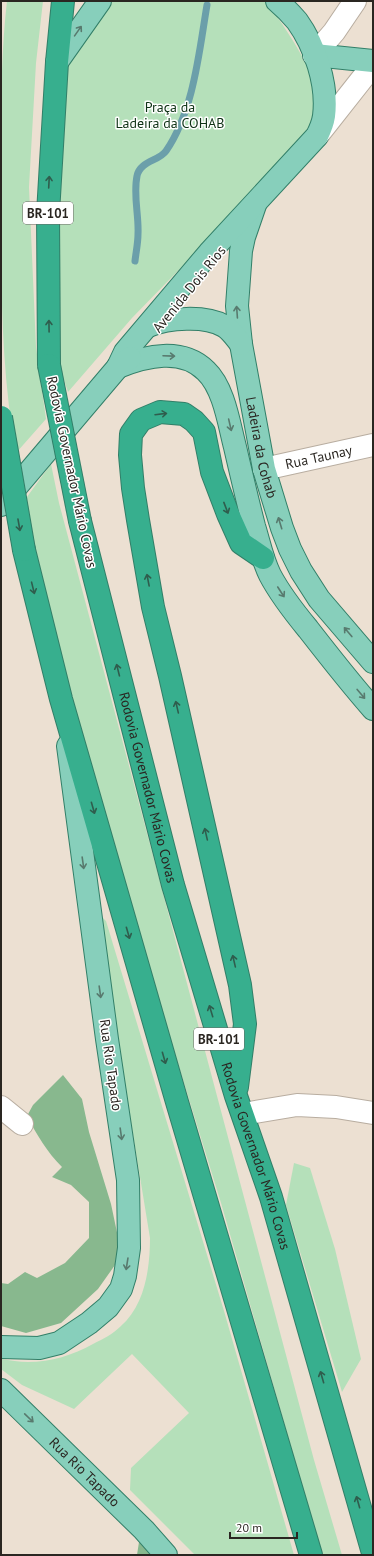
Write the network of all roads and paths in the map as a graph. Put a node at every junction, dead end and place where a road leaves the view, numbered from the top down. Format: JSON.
{"nodes":[{"id":1,"x":63,"y":1,"type":"edge"},
{"id":2,"x":100,"y":1,"type":"edge"},
{"id":3,"x":278,"y":1,"type":"edge"},
{"id":4,"x":355,"y":1,"type":"edge"},
{"id":5,"x":314,"y":54,"type":"junction"},
{"id":6,"x":57,"y":62,"type":"junction"},
{"id":7,"x":371,"y":71,"type":"edge"},
{"id":8,"x":317,"y":136,"type":"junction"},
{"id":9,"x":254,"y":205,"type":"junction"},
{"id":10,"x":156,"y":324,"type":"junction"},
{"id":11,"x":241,"y":344,"type":"junction"},
{"id":12,"x":118,"y":367,"type":"junction"},
{"id":13,"x":1,"y":417,"type":"edge"},
{"id":14,"x":373,"y":445,"type":"edge"},
{"id":15,"x":264,"y":469,"type":"junction"},
{"id":16,"x":1,"y":505,"type":"edge"},
{"id":17,"x":263,"y":558,"type":"junction"},
{"id":18,"x":373,"y":662,"type":"edge"},
{"id":19,"x":61,"y":699,"type":"junction"},
{"id":20,"x":373,"y":709,"type":"edge"},
{"id":21,"x":240,"y":1105,"type":"junction"},
{"id":22,"x":1,"y":1107,"type":"edge"},
{"id":23,"x":373,"y":1113,"type":"edge"},
{"id":24,"x":22,"y":1124,"type":"dead end"},
{"id":25,"x":1,"y":1347,"type":"edge"},
{"id":26,"x":1,"y":1390,"type":"edge"},
{"id":27,"x":373,"y":1552,"type":"edge"},
{"id":28,"x":166,"y":1555,"type":"edge"},
{"id":29,"x":311,"y":1555,"type":"edge"}],
"edges":[{"from":1,"to":6,"type":"highway","name":"Rodovia Governador Mário Covas","number":"BR-101"},
{"from":6,"to":2,"type":"main road","one_way":true},
{"from":3,"to":5,"type":"main road","name":"Avenida Dois Rios"},
{"from":4,"to":5,"type":"street"},
{"from":5,"to":7,"type":"main road"},
{"from":5,"to":8,"type":"main road","name":"Avenida Dois Rios"},
{"from":21,"to":6,"type":"highway","name":"Rodovia Governador Mário Covas","number":"BR-101","one_way":true,"bridge":true},
{"from":7,"to":8,"type":"street","name":"Avenida Dois Rios"},
{"from":8,"to":9,"type":"main road","name":"Avenida Dois Rios"},
{"from":9,"to":10,"type":"main road","name":"Avenida Dois Rios"},
{"from":11,"to":9,"type":"main road","name":"Ladeira da Cohab","one_way":true},
{"from":10,"to":11,"type":"main road"},
{"from":10,"to":12,"type":"main road","name":"Avenida Dois Rios"},
{"from":11,"to":15,"type":"main road","name":"Ladeira da Cohab"},
{"from":12,"to":16,"type":"main road","name":"Avenida Dois Rios"},
{"from":12,"to":17,"type":"main road","name":"Ladeira da Cohab","one_way":true},
{"from":13,"to":19,"type":"highway","one_way":true,"bridge":true},
{"from":14,"to":15,"type":"street","name":"Rua Taunay"},
{"from":18,"to":15,"type":"main road","name":"Ladeira da Cohab","one_way":true},
{"from":17,"to":20,"type":"main road","name":"Ladeira da Cohab","one_way":true},
{"from":21,"to":17,"type":"highway","one_way":true},
{"from":19,"to":25,"type":"main road","name":"Rua Rio Tapado","one_way":true},
{"from":19,"to":29,"type":"highway","one_way":true},
{"from":21,"to":23,"type":"street"},
{"from":27,"to":21,"type":"highway","name":"Rodovia Governador Mário Covas","number":"BR-101","one_way":true},
{"from":22,"to":24,"type":"street"},
{"from":26,"to":28,"type":"main road","name":"Rua Rio Tapado","one_way":true}]}
